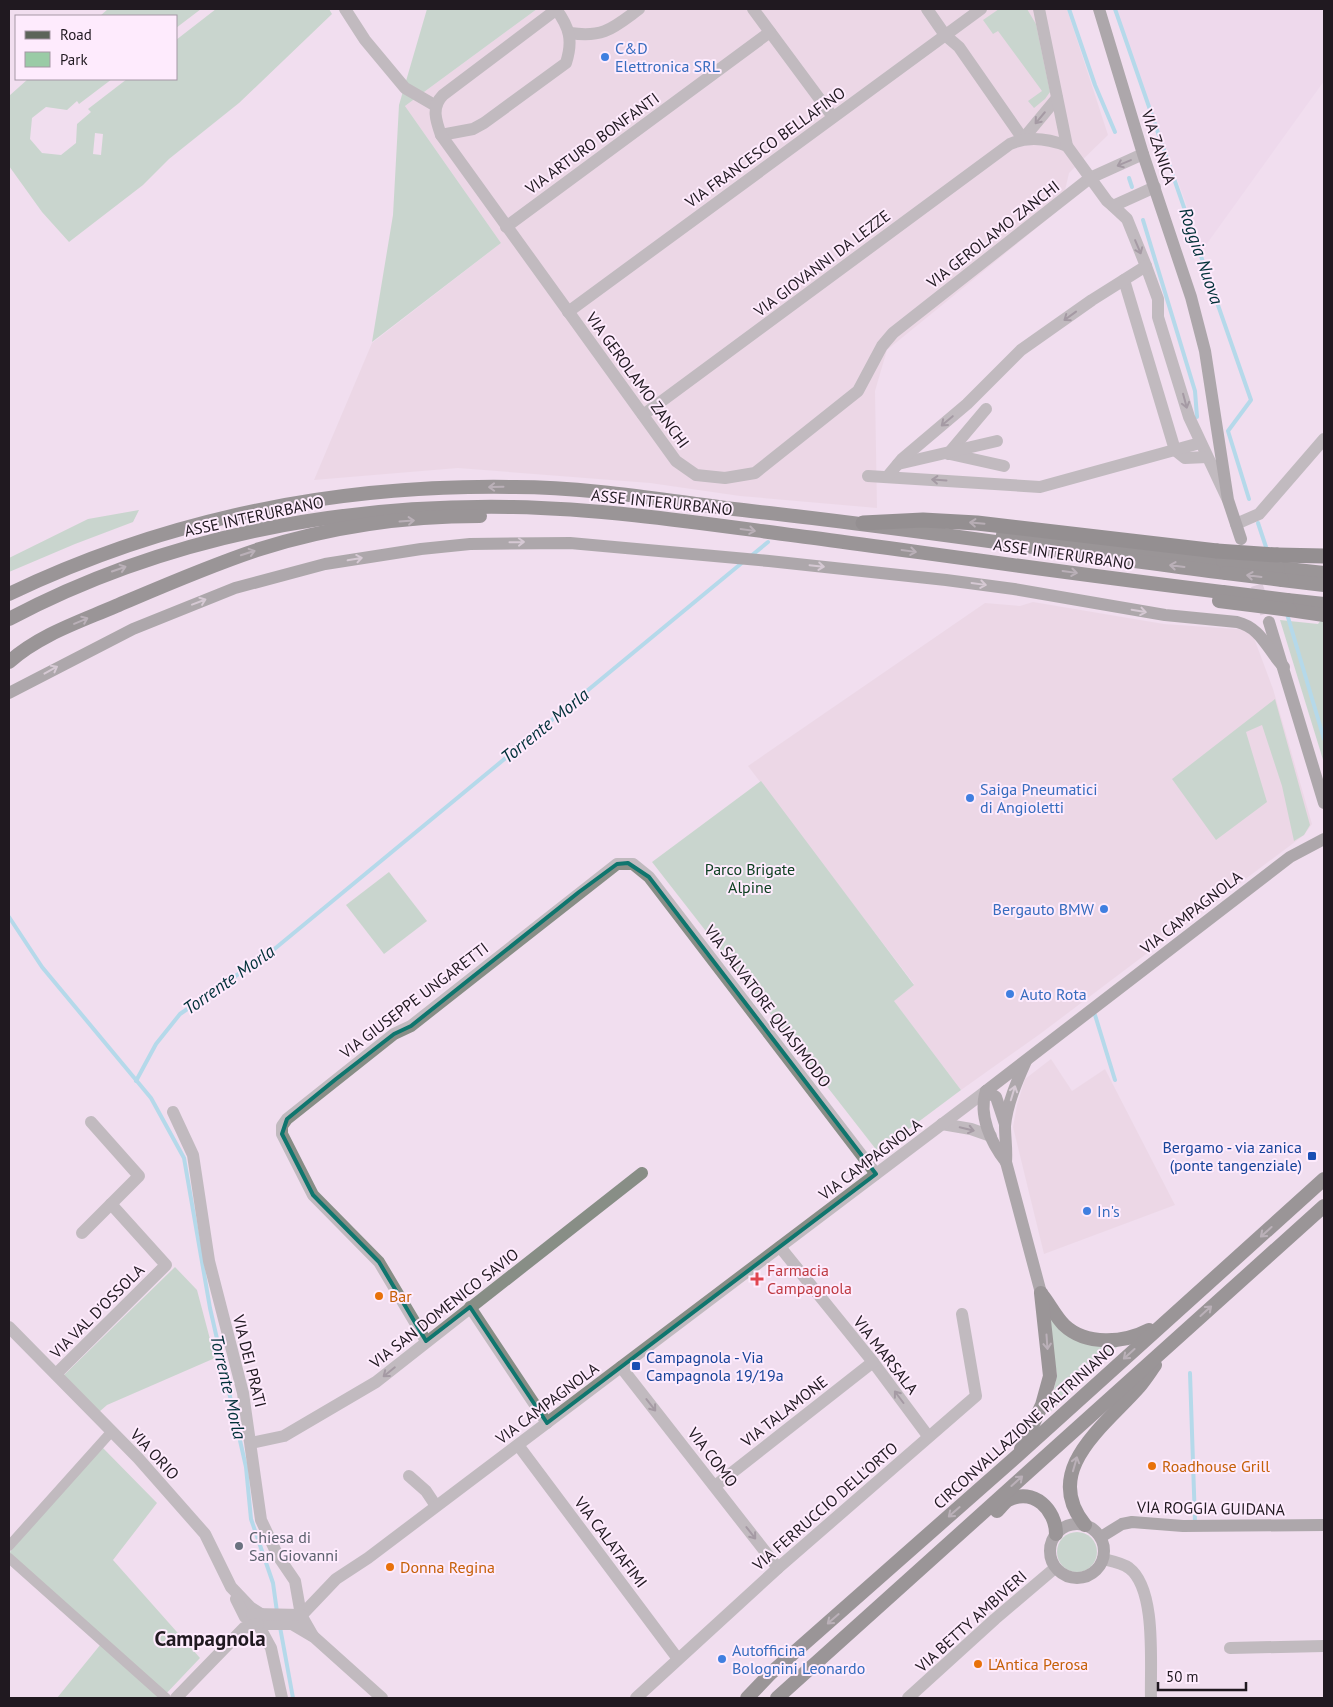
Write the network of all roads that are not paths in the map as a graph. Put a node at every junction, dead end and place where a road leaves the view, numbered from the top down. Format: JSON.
{"nodes":[{"id":1,"x":345,"y":9,"type":"edge"},
{"id":2,"x":556,"y":9,"type":"edge"},
{"id":3,"x":639,"y":9,"type":"edge"},
{"id":4,"x":753,"y":9,"type":"edge"},
{"id":5,"x":927,"y":9,"type":"edge"},
{"id":6,"x":981,"y":9,"type":"edge"},
{"id":7,"x":1039,"y":9,"type":"edge"},
{"id":8,"x":1099,"y":9,"type":"edge"},
{"id":9,"x":570,"y":32,"type":"junction"},
{"id":10,"x":770,"y":32,"type":"junction"},
{"id":11,"x":945,"y":35,"type":"junction"},
{"id":12,"x":1057,"y":98,"type":"junction"},
{"id":13,"x":436,"y":106,"type":"junction"},
{"id":14,"x":833,"y":117,"type":"junction"},
{"id":15,"x":441,"y":135,"type":"junction"},
{"id":16,"x":1022,"y":139,"type":"junction"},
{"id":17,"x":1067,"y":146,"type":"junction"},
{"id":18,"x":1143,"y":154,"type":"junction"},
{"id":19,"x":1090,"y":178,"type":"junction"},
{"id":20,"x":1155,"y":187,"type":"junction"},
{"id":21,"x":1113,"y":206,"type":"junction"},
{"id":22,"x":506,"y":227,"type":"junction"},
{"id":23,"x":1146,"y":266,"type":"junction"},
{"id":24,"x":1124,"y":280,"type":"junction"},
{"id":25,"x":568,"y":312,"type":"junction"},
{"id":26,"x":986,"y":409,"type":"dead end"},
{"id":27,"x":644,"y":416,"type":"junction"},
{"id":28,"x":1324,"y":439,"type":"edge"},
{"id":29,"x":997,"y":441,"type":"dead end"},
{"id":30,"x":1200,"y":443,"type":"junction"},
{"id":31,"x":1175,"y":450,"type":"junction"},
{"id":32,"x":948,"y":454,"type":"junction"},
{"id":33,"x":1207,"y":457,"type":"junction"},
{"id":34,"x":898,"y":464,"type":"junction"},
{"id":35,"x":1004,"y":466,"type":"dead end"},
{"id":36,"x":868,"y":476,"type":"dead end"},
{"id":37,"x":887,"y":477,"type":"junction"},
{"id":38,"x":1228,"y":500,"type":"junction"},
{"id":39,"x":700,"y":523,"type":"junction"},
{"id":40,"x":863,"y":523,"type":"junction"},
{"id":41,"x":1236,"y":524,"type":"junction"},
{"id":42,"x":180,"y":528,"type":"junction"},
{"id":43,"x":1241,"y":539,"type":"dead end"},
{"id":44,"x":1324,"y":556,"type":"edge"},
{"id":45,"x":1222,"y":561,"type":"junction"},
{"id":46,"x":1279,"y":567,"type":"junction"},
{"id":47,"x":1324,"y":573,"type":"edge"},
{"id":48,"x":9,"y":584,"type":"edge"},
{"id":49,"x":1324,"y":585,"type":"edge"},
{"id":50,"x":57,"y":593,"type":"junction"},
{"id":51,"x":9,"y":594,"type":"edge"},
{"id":52,"x":1324,"y":604,"type":"edge"},
{"id":53,"x":1289,"y":605,"type":"junction"},
{"id":54,"x":1324,"y":615,"type":"edge"},
{"id":55,"x":9,"y":619,"type":"edge"},
{"id":56,"x":1269,"y":622,"type":"tunnel mouth"},
{"id":57,"x":9,"y":625,"type":"edge"},
{"id":58,"x":9,"y":662,"type":"edge"},
{"id":59,"x":1284,"y":667,"type":"junction"},
{"id":60,"x":9,"y":693,"type":"edge"},
{"id":61,"x":1324,"y":803,"type":"edge"},
{"id":62,"x":1324,"y":840,"type":"edge"},
{"id":63,"x":628,"y":864,"type":"joint"},
{"id":64,"x":1026,"y":1061,"type":"junction"},
{"id":65,"x":986,"y":1091,"type":"junction"},
{"id":66,"x":172,"y":1112,"type":"dead end"},
{"id":67,"x":91,"y":1122,"type":"dead end"},
{"id":68,"x":942,"y":1124,"type":"junction"},
{"id":69,"x":1005,"y":1127,"type":"junction"},
{"id":70,"x":991,"y":1136,"type":"junction"},
{"id":71,"x":1006,"y":1162,"type":"junction"},
{"id":72,"x":642,"y":1173,"type":"dead end"},
{"id":73,"x":876,"y":1174,"type":"junction"},
{"id":74,"x":1324,"y":1179,"type":"edge"},
{"id":75,"x":111,"y":1204,"type":"junction"},
{"id":76,"x":1324,"y":1206,"type":"edge"},
{"id":77,"x":82,"y":1233,"type":"dead end"},
{"id":78,"x":780,"y":1247,"type":"junction"},
{"id":79,"x":1042,"y":1293,"type":"junction"},
{"id":80,"x":470,"y":1307,"type":"junction"},
{"id":81,"x":962,"y":1314,"type":"dead end"},
{"id":82,"x":1165,"y":1322,"type":"junction"},
{"id":83,"x":9,"y":1327,"type":"edge"},
{"id":84,"x":426,"y":1341,"type":"junction"},
{"id":85,"x":1170,"y":1343,"type":"junction"},
{"id":86,"x":873,"y":1362,"type":"junction"},
{"id":87,"x":621,"y":1367,"type":"junction"},
{"id":88,"x":56,"y":1374,"type":"junction"},
{"id":89,"x":547,"y":1423,"type":"junction"},
{"id":90,"x":112,"y":1432,"type":"junction"},
{"id":91,"x":928,"y":1436,"type":"junction"},
{"id":92,"x":251,"y":1443,"type":"junction"},
{"id":93,"x":518,"y":1445,"type":"junction"},
{"id":94,"x":1017,"y":1456,"type":"junction"},
{"id":95,"x":409,"y":1476,"type":"dead end"},
{"id":96,"x":714,"y":1486,"type":"junction"},
{"id":97,"x":436,"y":1506,"type":"junction"},
{"id":98,"x":1085,"y":1525,"type":"junction"},
{"id":99,"x":1324,"y":1525,"type":"edge"},
{"id":100,"x":1056,"y":1534,"type":"junction"},
{"id":101,"x":1101,"y":1537,"type":"junction"},
{"id":102,"x":9,"y":1546,"type":"edge"},
{"id":103,"x":9,"y":1558,"type":"edge"},
{"id":104,"x":1103,"y":1560,"type":"junction"},
{"id":105,"x":778,"y":1568,"type":"junction"},
{"id":106,"x":1055,"y":1568,"type":"junction"},
{"id":107,"x":231,"y":1587,"type":"junction"},
{"id":108,"x":245,"y":1617,"type":"junction"},
{"id":109,"x":265,"y":1619,"type":"junction"},
{"id":110,"x":293,"y":1620,"type":"junction"},
{"id":111,"x":1324,"y":1646,"type":"edge"},
{"id":112,"x":226,"y":1648,"type":"junction"},
{"id":113,"x":1230,"y":1648,"type":"dead end"},
{"id":114,"x":678,"y":1659,"type":"junction"},
{"id":115,"x":811,"y":1665,"type":"junction"},
{"id":116,"x":166,"y":1698,"type":"edge"},
{"id":117,"x":176,"y":1698,"type":"edge"},
{"id":118,"x":282,"y":1698,"type":"edge"},
{"id":119,"x":382,"y":1698,"type":"edge"},
{"id":120,"x":636,"y":1698,"type":"edge"},
{"id":121,"x":747,"y":1698,"type":"edge"},
{"id":122,"x":776,"y":1698,"type":"edge"},
{"id":123,"x":908,"y":1698,"type":"edge"},
{"id":124,"x":1151,"y":1698,"type":"edge"}],
"edges":[{"from":1,"to":13,"type":"street"},
{"from":2,"to":9,"type":"street"},
{"from":2,"to":13,"type":"street"},
{"from":3,"to":9,"type":"street"},
{"from":4,"to":10,"type":"street"},
{"from":5,"to":11,"type":"street"},
{"from":6,"to":11,"type":"street","name":"VIA FRANCESCO BELLAFINO"},
{"from":7,"to":12,"type":"street"},
{"from":8,"to":18,"type":"main road","name":"VIA ZANICA"},
{"from":9,"to":15,"type":"street"},
{"from":10,"to":14,"type":"street"},
{"from":10,"to":22,"type":"street","name":"VIA ARTURO BONFANTI"},
{"from":11,"to":14,"type":"street","name":"VIA FRANCESCO BELLAFINO"},
{"from":11,"to":16,"type":"street"},
{"from":12,"to":16,"type":"street","name":"VIA GIOVANNI DA LEZZE","one_way":true},
{"from":12,"to":17,"type":"street"},
{"from":13,"to":15,"type":"street","name":"VIA GEROLAMO ZANCHI"},
{"from":14,"to":25,"type":"street","name":"VIA FRANCESCO BELLAFINO"},
{"from":15,"to":22,"type":"street","name":"VIA GEROLAMO ZANCHI"},
{"from":16,"to":17,"type":"street"},
{"from":16,"to":27,"type":"street","name":"VIA GIOVANNI DA LEZZE"},
{"from":17,"to":19,"type":"street"},
{"from":18,"to":19,"type":"street","name":"VIA GEROLAMO ZANCHI","one_way":true},
{"from":18,"to":20,"type":"main road","name":"VIA ZANICA"},
{"from":19,"to":21,"type":"street"},
{"from":19,"to":27,"type":"street","name":"VIA GEROLAMO ZANCHI"},
{"from":20,"to":21,"type":"street"},
{"from":20,"to":38,"type":"main road","name":"VIA ZANICA"},
{"from":21,"to":23,"type":"street","name":"VIA ZANICA","one_way":true},
{"from":22,"to":25,"type":"street","name":"VIA GEROLAMO ZANCHI"},
{"from":23,"to":24,"type":"street"},
{"from":23,"to":30,"type":"street","name":"VIA ZANICA","one_way":true},
{"from":24,"to":31,"type":"street"},
{"from":24,"to":34,"type":"street","one_way":true},
{"from":25,"to":27,"type":"street","name":"VIA GEROLAMO ZANCHI"},
{"from":26,"to":32,"type":"street"},
{"from":28,"to":41,"type":"street"},
{"from":29,"to":32,"type":"street"},
{"from":30,"to":31,"type":"street"},
{"from":30,"to":33,"type":"street","name":"VIA ZANICA"},
{"from":31,"to":33,"type":"street"},
{"from":31,"to":37,"type":"street","one_way":true},
{"from":32,"to":34,"type":"street"},
{"from":32,"to":35,"type":"street"},
{"from":33,"to":38,"type":"street","name":"VIA ZANICA"},
{"from":34,"to":37,"type":"street"},
{"from":36,"to":37,"type":"street"},
{"from":38,"to":41,"type":"main road","name":"VIA ZANICA"},
{"from":50,"to":39,"type":"highway","name":"ASSE INTERURBANO","one_way":true},
{"from":39,"to":53,"type":"highway","name":"ASSE INTERURBANO","one_way":true,"bridge":true},
{"from":58,"to":39,"type":"highway","one_way":true},
{"from":40,"to":42,"type":"highway","name":"ASSE INTERURBANO","one_way":true},
{"from":45,"to":40,"type":"highway","name":"ASSE INTERURBANO","one_way":true},
{"from":45,"to":40,"type":"highway","one_way":true},
{"from":41,"to":43,"type":"main road","name":"VIA ZANICA"},
{"from":42,"to":48,"type":"highway"},
{"from":42,"to":51,"type":"highway","name":"ASSE INTERURBANO"},
{"from":44,"to":46,"type":"highway"},
{"from":45,"to":46,"type":"highway","bridge":true},
{"from":46,"to":45,"type":"highway","one_way":true,"bridge":true},
{"from":46,"to":47,"type":"highway"},
{"from":46,"to":49,"type":"highway"},
{"from":50,"to":55,"type":"highway","name":"ASSE INTERURBANO"},
{"from":50,"to":57,"type":"highway"},
{"from":52,"to":53,"type":"highway","name":"ASSE INTERURBANO"},
{"from":53,"to":54,"type":"highway"},
{"from":56,"to":59,"type":"main road"},
{"from":60,"to":59,"type":"main road","one_way":true},
{"from":59,"to":61,"type":"main road"},
{"from":62,"to":64,"type":"main road","name":"VIA CAMPAGNOLA"},
{"from":63,"to":73,"type":"street","name":"VIA SALVATORE QUASIMODO"},
{"from":63,"to":84,"type":"street","name":"VIA GIUSEPPE UNGARETTI"},
{"from":64,"to":65,"type":"main road","name":"VIA CAMPAGNOLA"},
{"from":69,"to":64,"type":"main road","one_way":true},
{"from":65,"to":68,"type":"street","name":"VIA CAMPAGNOLA"},
{"from":65,"to":69,"type":"main road"},
{"from":65,"to":70,"type":"main road"},
{"from":66,"to":92,"type":"street","name":"VIA DEI PRATI"},
{"from":67,"to":75,"type":"street"},
{"from":68,"to":70,"type":"street","one_way":true},
{"from":68,"to":73,"type":"street","name":"VIA CAMPAGNOLA"},
{"from":69,"to":71,"type":"main road"},
{"from":70,"to":71,"type":"main road"},
{"from":71,"to":79,"type":"main road"},
{"from":72,"to":80,"type":"street","name":"VIA SAN DOMENICO SAVIO"},
{"from":73,"to":78,"type":"street","name":"VIA CAMPAGNOLA"},
{"from":74,"to":82,"type":"highway","name":"CIRCONVALLAZIONE PALTRINIANO","one_way":true},
{"from":75,"to":77,"type":"street"},
{"from":75,"to":88,"type":"street","name":"VIA VAL D'OSSOLA"},
{"from":85,"to":76,"type":"highway","one_way":true},
{"from":78,"to":86,"type":"street","name":"VIA MARSALA"},
{"from":78,"to":87,"type":"street","name":"VIA CAMPAGNOLA"},
{"from":79,"to":82,"type":"highway"},
{"from":79,"to":94,"type":"highway","one_way":true},
{"from":80,"to":84,"type":"street","name":"VIA SAN DOMENICO SAVIO"},
{"from":80,"to":89,"type":"street"},
{"from":81,"to":91,"type":"street","name":"VIA FERRUCCIO DELL'ORTO"},
{"from":82,"to":94,"type":"highway","name":"CIRCONVALLAZIONE PALTRINIANO","one_way":true},
{"from":83,"to":88,"type":"street","name":"VIA ORIO"},
{"from":84,"to":92,"type":"street","name":"VIA SAN DOMENICO SAVIO","one_way":true},
{"from":98,"to":85,"type":"highway","one_way":true},
{"from":115,"to":85,"type":"highway","one_way":true},
{"from":91,"to":86,"type":"street","name":"VIA MARSALA","one_way":true},
{"from":86,"to":96,"type":"street","name":"VIA TALAMONE"},
{"from":87,"to":89,"type":"street","name":"VIA CAMPAGNOLA"},
{"from":87,"to":96,"type":"street","name":"VIA COMO","one_way":true},
{"from":88,"to":90,"type":"street","name":"VIA ORIO"},
{"from":89,"to":93,"type":"street","name":"VIA CAMPAGNOLA"},
{"from":90,"to":102,"type":"street"},
{"from":90,"to":107,"type":"street","name":"VIA ORIO"},
{"from":91,"to":105,"type":"street","name":"VIA FERRUCCIO DELL'ORTO"},
{"from":92,"to":110,"type":"street","name":"VIA DEI PRATI"},
{"from":93,"to":97,"type":"street","name":"VIA CAMPAGNOLA"},
{"from":93,"to":114,"type":"street","name":"VIA CALATAFIMI"},
{"from":94,"to":121,"type":"highway","name":"CIRCONVALLAZIONE PALTRINIANO","one_way":true},
{"from":95,"to":97,"type":"street"},
{"from":96,"to":105,"type":"street","name":"VIA COMO","one_way":true},
{"from":97,"to":110,"type":"street","name":"VIA CAMPAGNOLA"},
{"from":98,"to":100,"type":"main road"},
{"from":98,"to":101,"type":"main road"},
{"from":99,"to":101,"type":"main road","name":"VIA ROGGIA GUIDANA"},
{"from":100,"to":106,"type":"main road"},
{"from":100,"to":115,"type":"highway"},
{"from":101,"to":104,"type":"main road"},
{"from":103,"to":116,"type":"street"},
{"from":104,"to":106,"type":"main road"},
{"from":104,"to":124,"type":"street"},
{"from":105,"to":114,"type":"street","name":"VIA FERRUCCIO DELL'ORTO"},
{"from":106,"to":123,"type":"street","name":"VIA BETTY AMBIVERI"},
{"from":107,"to":108,"type":"street"},
{"from":107,"to":109,"type":"street","name":"VIA ORIO"},
{"from":108,"to":109,"type":"street"},
{"from":108,"to":112,"type":"street"},
{"from":109,"to":110,"type":"street"},
{"from":109,"to":112,"type":"street"},
{"from":109,"to":118,"type":"street"},
{"from":110,"to":119,"type":"street"},
{"from":111,"to":113,"type":"street"},
{"from":112,"to":117,"type":"street"},
{"from":114,"to":120,"type":"street","name":"VIA FERRUCCIO DELL'ORTO"},
{"from":115,"to":122,"type":"highway"}]}
